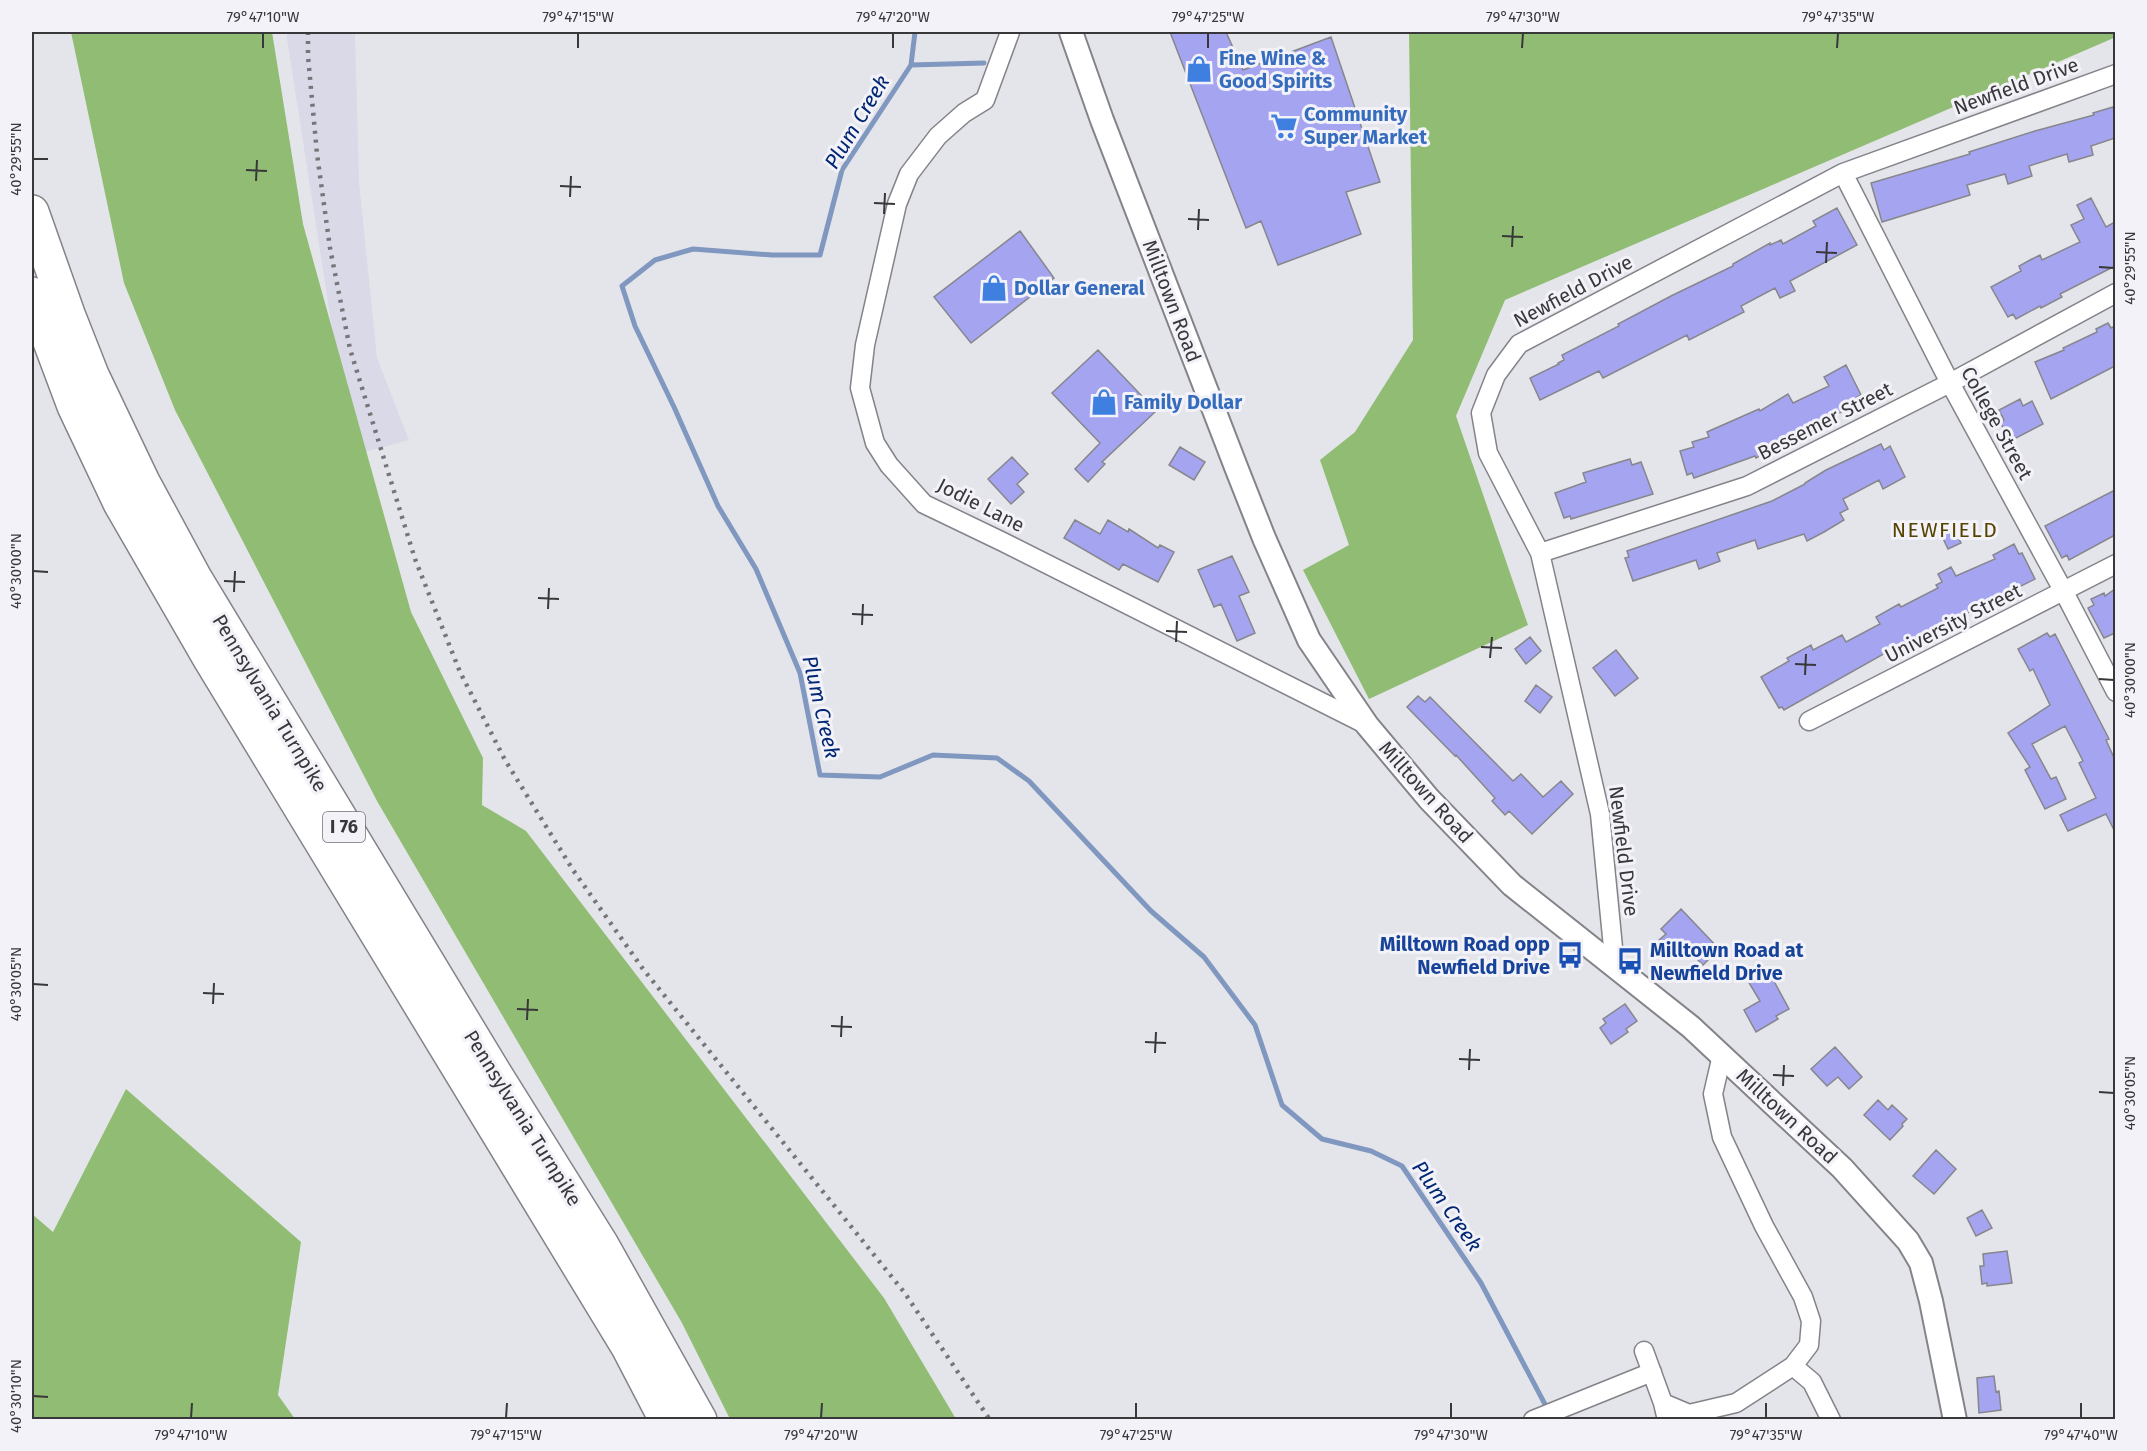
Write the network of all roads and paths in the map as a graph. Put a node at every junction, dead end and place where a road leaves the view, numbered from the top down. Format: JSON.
{"nodes":[{"id":1,"x":1010,"y":32,"type":"edge"},
{"id":2,"x":1071,"y":32,"type":"edge"},
{"id":3,"x":2115,"y":74,"type":"edge"},
{"id":4,"x":1842,"y":173,"type":"junction"},
{"id":5,"x":32,"y":212,"type":"edge"},
{"id":6,"x":2115,"y":293,"type":"edge"},
{"id":7,"x":32,"y":294,"type":"edge"},
{"id":8,"x":1950,"y":383,"type":"junction"},
{"id":9,"x":1540,"y":553,"type":"junction"},
{"id":10,"x":2115,"y":564,"type":"edge"},
{"id":11,"x":2064,"y":591,"type":"junction"},
{"id":12,"x":2115,"y":692,"type":"edge"},
{"id":13,"x":1809,"y":721,"type":"dead end"},
{"id":14,"x":1367,"y":725,"type":"junction"},
{"id":15,"x":1615,"y":968,"type":"junction"},
{"id":16,"x":1722,"y":1055,"type":"junction"},
{"id":17,"x":1644,"y":1351,"type":"dead end"},
{"id":18,"x":1793,"y":1366,"type":"junction"},
{"id":19,"x":1652,"y":1372,"type":"junction"},
{"id":20,"x":1665,"y":1411,"type":"edge"},
{"id":21,"x":666,"y":1419,"type":"edge"},
{"id":22,"x":700,"y":1419,"type":"edge"},
{"id":23,"x":1535,"y":1419,"type":"edge"},
{"id":24,"x":1831,"y":1419,"type":"edge"},
{"id":25,"x":1955,"y":1419,"type":"edge"}],
"edges":[{"from":1,"to":14,"type":"street","name":"Jodie Lane"},
{"from":2,"to":14,"type":"street","name":"Milltown Road"},
{"from":3,"to":4,"type":"street","name":"Newfield Drive"},
{"from":4,"to":8,"type":"street","name":"College Street"},
{"from":4,"to":9,"type":"street","name":"Newfield Drive"},
{"from":5,"to":22,"type":"highway","name":"Pennsylvania Turnpike","number":"I 76"},
{"from":6,"to":8,"type":"street","name":"Bessemer Street"},
{"from":7,"to":21,"type":"highway","name":"Pennsylvania Turnpike","number":"I 76"},
{"from":8,"to":9,"type":"street","name":"Bessemer Street"},
{"from":8,"to":11,"type":"street","name":"College Street"},
{"from":9,"to":15,"type":"street","name":"Newfield Drive"},
{"from":10,"to":11,"type":"street","name":"University Street"},
{"from":11,"to":12,"type":"street","name":"College Street"},
{"from":11,"to":13,"type":"street","name":"University Street"},
{"from":14,"to":15,"type":"street","name":"Milltown Road"},
{"from":15,"to":16,"type":"street","name":"Milltown Road"},
{"from":16,"to":18,"type":"street"},
{"from":16,"to":25,"type":"street","name":"Milltown Road"},
{"from":17,"to":19,"type":"street"},
{"from":18,"to":20,"type":"street"},
{"from":18,"to":24,"type":"street"},
{"from":19,"to":20,"type":"street"},
{"from":19,"to":23,"type":"street"}]}
